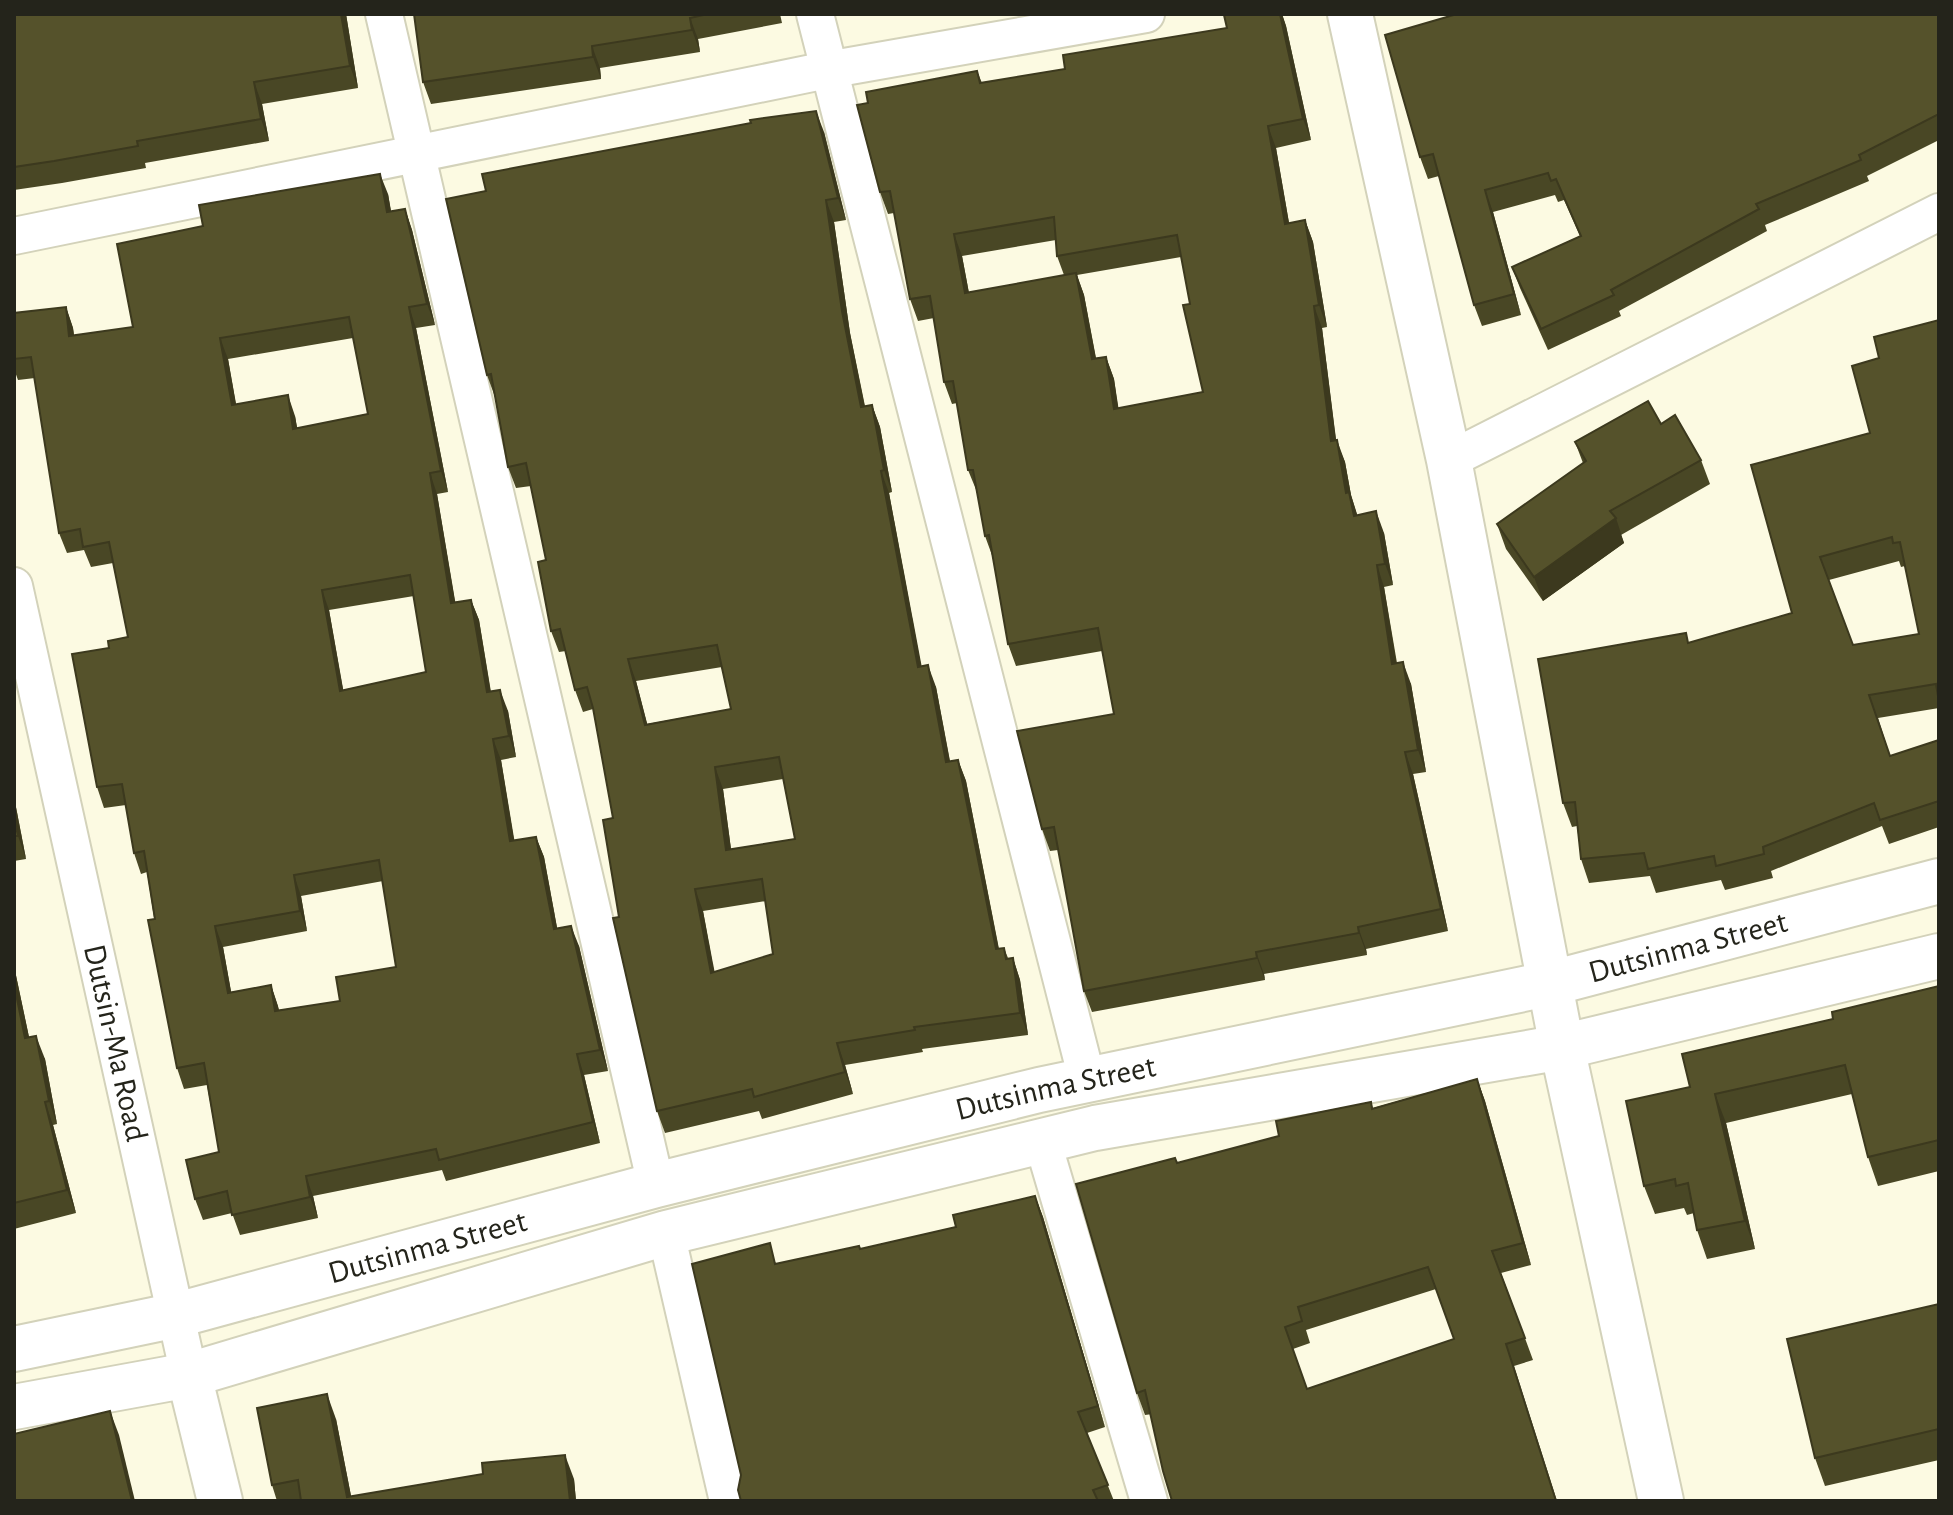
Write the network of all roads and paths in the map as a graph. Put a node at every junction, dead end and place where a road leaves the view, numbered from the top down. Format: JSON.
{"nodes":[{"id":1,"x":384,"y":14,"type":"edge"},
{"id":2,"x":815,"y":14,"type":"edge"},
{"id":3,"x":1146,"y":14,"type":"edge"},
{"id":4,"x":1350,"y":14,"type":"edge"},
{"id":5,"x":827,"y":70,"type":"junction"},
{"id":6,"x":415,"y":153,"type":"junction"},
{"id":7,"x":1939,"y":212,"type":"edge"},
{"id":8,"x":14,"y":236,"type":"edge"},
{"id":9,"x":1449,"y":460,"type":"junction"},
{"id":10,"x":14,"y":586,"type":"edge"},
{"id":11,"x":1939,"y":881,"type":"edge"},
{"id":12,"x":1939,"y":956,"type":"edge"},
{"id":13,"x":1552,"y":983,"type":"junction"},
{"id":14,"x":1562,"y":1047,"type":"junction"},
{"id":15,"x":1087,"y":1079,"type":"junction"},
{"id":16,"x":1043,"y":1143,"type":"junction"},
{"id":17,"x":656,"y":1185,"type":"junction"},
{"id":18,"x":666,"y":1233,"type":"junction"},
{"id":19,"x":177,"y":1315,"type":"junction"},
{"id":20,"x":14,"y":1349,"type":"edge"},
{"id":21,"x":189,"y":1375,"type":"junction"},
{"id":22,"x":14,"y":1407,"type":"edge"},
{"id":23,"x":220,"y":1501,"type":"edge"},
{"id":24,"x":728,"y":1501,"type":"edge"},
{"id":25,"x":1149,"y":1501,"type":"edge"},
{"id":26,"x":1661,"y":1501,"type":"edge"}],
"edges":[{"from":1,"to":6,"type":"street"},
{"from":2,"to":5,"type":"street"},
{"from":3,"to":5,"type":"street"},
{"from":4,"to":9,"type":"street"},
{"from":5,"to":6,"type":"street"},
{"from":5,"to":15,"type":"street"},
{"from":6,"to":8,"type":"street"},
{"from":6,"to":17,"type":"street"},
{"from":7,"to":9,"type":"street"},
{"from":9,"to":13,"type":"street"},
{"from":10,"to":19,"type":"street","name":"Dutsin-Ma Road"},
{"from":11,"to":13,"type":"street","name":"Dutsinma Street"},
{"from":12,"to":14,"type":"street","name":"Dutsinma Street"},
{"from":13,"to":14,"type":"street"},
{"from":13,"to":15,"type":"street","name":"Dutsinma Street"},
{"from":14,"to":16,"type":"street","name":"Dutsinma Street"},
{"from":14,"to":26,"type":"street"},
{"from":15,"to":17,"type":"street","name":"Dutsinma Street"},
{"from":16,"to":18,"type":"street","name":"Dutsinma Street"},
{"from":16,"to":25,"type":"street"},
{"from":17,"to":19,"type":"street","name":"Dutsinma Street"},
{"from":18,"to":21,"type":"street","name":"Dutsinma Street"},
{"from":18,"to":24,"type":"street"},
{"from":19,"to":20,"type":"street","name":"Dutsinma Street"},
{"from":19,"to":21,"type":"street","name":"Dutsin-Ma Road"},
{"from":21,"to":22,"type":"street","name":"Dutsinma Street"},
{"from":21,"to":23,"type":"street","name":"Dutsin-Ma Road"}]}
